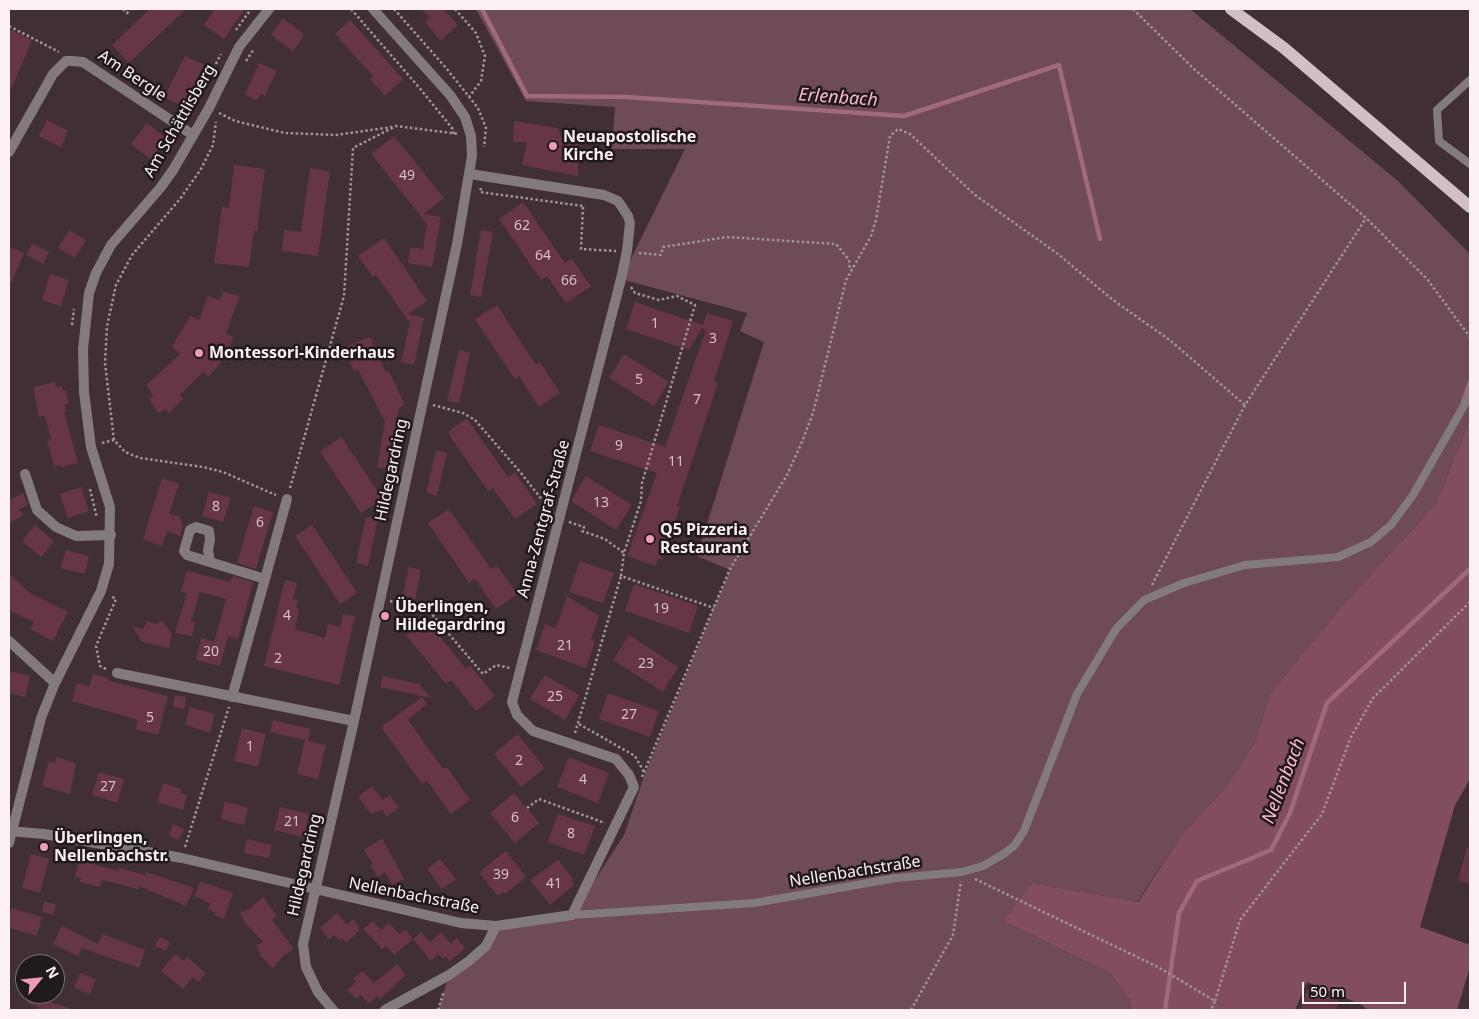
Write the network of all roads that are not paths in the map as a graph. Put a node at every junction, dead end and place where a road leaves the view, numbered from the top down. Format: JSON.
{"nodes":[{"id":1,"x":269,"y":9,"type":"edge"},
{"id":2,"x":373,"y":9,"type":"edge"},
{"id":3,"x":1231,"y":9,"type":"edge"},
{"id":4,"x":1470,"y":80,"type":"edge"},
{"id":5,"x":193,"y":135,"type":"junction"},
{"id":6,"x":9,"y":152,"type":"edge"},
{"id":7,"x":1470,"y":164,"type":"edge"},
{"id":8,"x":470,"y":174,"type":"junction"},
{"id":9,"x":1470,"y":207,"type":"edge"},
{"id":10,"x":1470,"y":395,"type":"edge"},
{"id":11,"x":24,"y":474,"type":"dead end"},
{"id":12,"x":287,"y":499,"type":"road end"},
{"id":13,"x":106,"y":535,"type":"junction"},
{"id":14,"x":210,"y":562,"type":"dead end"},
{"id":15,"x":265,"y":579,"type":"junction"},
{"id":16,"x":9,"y":641,"type":"edge"},
{"id":17,"x":117,"y":673,"type":"road end"},
{"id":18,"x":55,"y":683,"type":"junction"},
{"id":19,"x":232,"y":697,"type":"junction"},
{"id":20,"x":354,"y":721,"type":"junction"},
{"id":21,"x":10,"y":831,"type":"edge"},
{"id":22,"x":9,"y":843,"type":"edge"},
{"id":23,"x":314,"y":890,"type":"junction"},
{"id":24,"x":572,"y":915,"type":"junction"},
{"id":25,"x":496,"y":926,"type":"junction"},
{"id":26,"x":333,"y":1010,"type":"edge"},
{"id":27,"x":385,"y":1010,"type":"edge"}],
"edges":[{"from":1,"to":5,"type":"street","name":"Am Schättlisberg"},
{"from":2,"to":8,"type":"street","name":"Hildegardring"},
{"from":3,"to":9,"type":"main road"},
{"from":4,"to":7,"type":"lane"},
{"from":5,"to":6,"type":"street","name":"Am Bergle"},
{"from":5,"to":13,"type":"street","name":"Am Schättlisberg"},
{"from":8,"to":20,"type":"street","name":"Hildegardring"},
{"from":8,"to":24,"type":"street","name":"Anna-Zentgraf-Straße"},
{"from":10,"to":24,"type":"lane","name":"Nellenbachstraße"},
{"from":11,"to":13,"type":"street"},
{"from":12,"to":15,"type":"street"},
{"from":13,"to":18,"type":"street","name":"Am Schättlisberg"},
{"from":14,"to":15,"type":"street"},
{"from":15,"to":19,"type":"street"},
{"from":16,"to":18,"type":"street"},
{"from":17,"to":19,"type":"street"},
{"from":18,"to":21,"type":"street","name":"Am Schättlisberg"},
{"from":19,"to":20,"type":"street"},
{"from":20,"to":23,"type":"street","name":"Hildegardring"},
{"from":21,"to":22,"type":"street","name":"Am Schättlisberg"},
{"from":21,"to":23,"type":"street","name":"Nellenbachstraße"},
{"from":23,"to":25,"type":"street","name":"Nellenbachstraße"},
{"from":23,"to":26,"type":"street","name":"Hildegardring"},
{"from":24,"to":25,"type":"street","name":"Nellenbachstraße"},
{"from":25,"to":27,"type":"street"}]}
